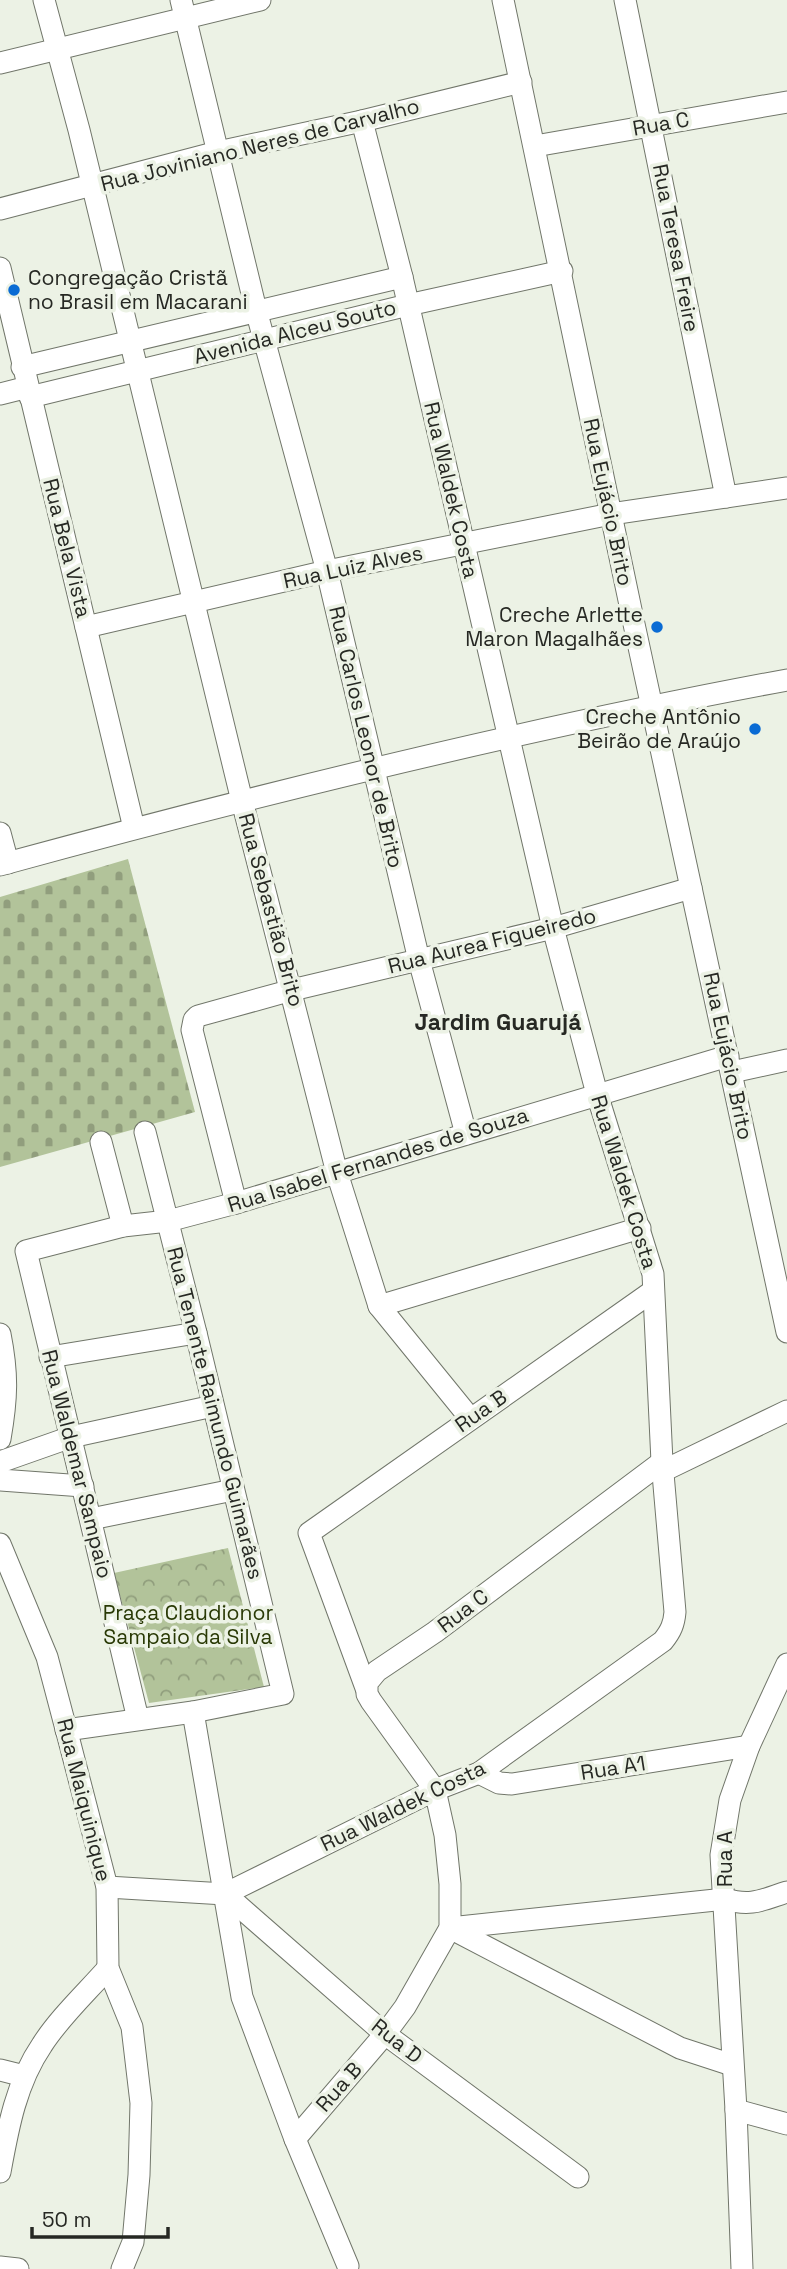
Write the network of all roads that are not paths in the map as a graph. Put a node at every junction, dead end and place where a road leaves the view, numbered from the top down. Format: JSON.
{"nodes":[{"id":1,"x":44,"y":0,"type":"edge"},
{"id":2,"x":260,"y":0,"type":"edge"},
{"id":3,"x":503,"y":0,"type":"edge"},
{"id":4,"x":625,"y":0,"type":"edge"},
{"id":5,"x":183,"y":8,"type":"edge"},
{"id":6,"x":57,"y":49,"type":"junction"},
{"id":7,"x":0,"y":63,"type":"edge"},
{"id":8,"x":521,"y":82,"type":"junction"},
{"id":9,"x":787,"y":102,"type":"edge"},
{"id":10,"x":362,"y":121,"type":"junction"},
{"id":11,"x":652,"y":125,"type":"junction"},
{"id":12,"x":535,"y":146,"type":"junction"},
{"id":13,"x":218,"y":152,"type":"junction"},
{"id":14,"x":93,"y":186,"type":"junction"},
{"id":15,"x":0,"y":209,"type":"edge"},
{"id":16,"x":0,"y":268,"type":"edge"},
{"id":17,"x":562,"y":271,"type":"junction"},
{"id":18,"x":402,"y":277,"type":"junction"},
{"id":19,"x":408,"y":304,"type":"junction"},
{"id":20,"x":256,"y":310,"type":"junction"},
{"id":21,"x":264,"y":340,"type":"junction"},
{"id":22,"x":130,"y":342,"type":"junction"},
{"id":23,"x":22,"y":367,"type":"junction"},
{"id":24,"x":136,"y":372,"type":"junction"},
{"id":25,"x":29,"y":392,"type":"junction"},
{"id":26,"x":0,"y":394,"type":"edge"},
{"id":27,"x":787,"y":488,"type":"edge"},
{"id":28,"x":726,"y":497,"type":"junction"},
{"id":29,"x":611,"y":514,"type":"junction"},
{"id":30,"x":463,"y":544,"type":"junction"},
{"id":31,"x":327,"y":571,"type":"junction"},
{"id":32,"x":195,"y":603,"type":"junction"},
{"id":33,"x":86,"y":627,"type":"junction"},
{"id":34,"x":787,"y":680,"type":"edge"},
{"id":35,"x":652,"y":705,"type":"junction"},
{"id":36,"x":507,"y":736,"type":"junction"},
{"id":37,"x":374,"y":769,"type":"junction"},
{"id":38,"x":242,"y":801,"type":"junction"},
{"id":39,"x":134,"y":828,"type":"junction"},
{"id":40,"x":0,"y":833,"type":"edge"},
{"id":41,"x":4,"y":864,"type":"edge"},
{"id":42,"x":691,"y":888,"type":"junction"},
{"id":43,"x":553,"y":928,"type":"junction"},
{"id":44,"x":418,"y":960,"type":"junction"},
{"id":45,"x":292,"y":990,"type":"junction"},
{"id":46,"x":787,"y":1060,"type":"edge"},
{"id":47,"x":730,"y":1064,"type":"junction"},
{"id":48,"x":597,"y":1094,"type":"junction"},
{"id":49,"x":145,"y":1132,"type":"dead end"},
{"id":50,"x":466,"y":1135,"type":"junction"},
{"id":51,"x":101,"y":1142,"type":"dead end"},
{"id":52,"x":337,"y":1173,"type":"junction"},
{"id":53,"x":236,"y":1203,"type":"junction"},
{"id":54,"x":168,"y":1221,"type":"junction"},
{"id":55,"x":123,"y":1226,"type":"junction"},
{"id":56,"x":640,"y":1228,"type":"junction"},
{"id":57,"x":777,"y":1241,"type":"edge"},
{"id":58,"x":26,"y":1251,"type":"joint"},
{"id":59,"x":653,"y":1291,"type":"junction"},
{"id":60,"x":379,"y":1306,"type":"junction"},
{"id":61,"x":197,"y":1332,"type":"junction"},
{"id":62,"x":787,"y":1332,"type":"edge"},
{"id":63,"x":0,"y":1334,"type":"edge"},
{"id":64,"x":50,"y":1357,"type":"junction"},
{"id":65,"x":213,"y":1406,"type":"junction"},
{"id":66,"x":787,"y":1411,"type":"edge"},
{"id":67,"x":470,"y":1418,"type":"junction"},
{"id":68,"x":71,"y":1437,"type":"junction"},
{"id":69,"x":0,"y":1439,"type":"edge"},
{"id":70,"x":0,"y":1462,"type":"edge"},
{"id":71,"x":662,"y":1467,"type":"junction"},
{"id":72,"x":0,"y":1480,"type":"edge"},
{"id":73,"x":83,"y":1486,"type":"junction"},
{"id":74,"x":233,"y":1490,"type":"junction"},
{"id":75,"x":91,"y":1518,"type":"junction"},
{"id":76,"x":0,"y":1544,"type":"edge"},
{"id":77,"x":787,"y":1664,"type":"edge"},
{"id":78,"x":366,"y":1688,"type":"junction"},
{"id":79,"x":192,"y":1712,"type":"junction"},
{"id":80,"x":138,"y":1718,"type":"junction"},
{"id":81,"x":66,"y":1730,"type":"junction"},
{"id":82,"x":748,"y":1746,"type":"junction"},
{"id":83,"x":479,"y":1773,"type":"junction"},
{"id":84,"x":435,"y":1790,"type":"junction"},
{"id":85,"x":107,"y":1887,"type":"junction"},
{"id":86,"x":787,"y":1892,"type":"edge"},
{"id":87,"x":225,"y":1894,"type":"junction"},
{"id":88,"x":725,"y":1899,"type":"junction"},
{"id":89,"x":450,"y":1928,"type":"junction"},
{"id":90,"x":108,"y":1968,"type":"junction"},
{"id":91,"x":385,"y":2034,"type":"junction"},
{"id":92,"x":732,"y":2065,"type":"junction"},
{"id":93,"x":0,"y":2070,"type":"edge"},
{"id":94,"x":24,"y":2077,"type":"junction"},
{"id":95,"x":736,"y":2110,"type":"junction"},
{"id":96,"x":787,"y":2124,"type":"edge"},
{"id":97,"x":295,"y":2139,"type":"junction"},
{"id":98,"x":0,"y":2172,"type":"edge"},
{"id":99,"x":578,"y":2177,"type":"dead end"},
{"id":100,"x":348,"y":2266,"type":"dead end"},
{"id":101,"x":0,"y":2267,"type":"edge"},
{"id":102,"x":18,"y":2269,"type":"edge"},
{"id":103,"x":122,"y":2269,"type":"edge"},
{"id":104,"x":741,"y":2269,"type":"edge"}],
"edges":[{"from":1,"to":6,"type":"street","name":"Rua Sebastião Brito"},
{"from":2,"to":5,"type":"street"},
{"from":3,"to":8,"type":"street","name":"Rua Eujácio Brito"},
{"from":4,"to":11,"type":"street","name":"Rua Teresa Freire"},
{"from":5,"to":6,"type":"street"},
{"from":5,"to":13,"type":"street","name":"Rua Carlos Leonor de Brito"},
{"from":6,"to":7,"type":"street"},
{"from":6,"to":14,"type":"street","name":"Rua Sebastião Brito"},
{"from":8,"to":10,"type":"street","name":"Rua Joviniano Neres de Carvalho"},
{"from":8,"to":12,"type":"street","name":"Rua Eujácio Brito"},
{"from":9,"to":11,"type":"street","name":"Rua C"},
{"from":10,"to":13,"type":"street","name":"Rua Joviniano Neres de Carvalho"},
{"from":10,"to":18,"type":"street","name":"Rua Waldek Costa"},
{"from":11,"to":12,"type":"street","name":"Rua C"},
{"from":11,"to":28,"type":"street","name":"Rua Teresa Freire"},
{"from":12,"to":17,"type":"street","name":"Rua Eujácio Brito"},
{"from":13,"to":14,"type":"street","name":"Rua Joviniano Neres de Carvalho"},
{"from":13,"to":20,"type":"street","name":"Rua Carlos Leonor de Brito"},
{"from":14,"to":15,"type":"street","name":"Rua Joviniano Neres de Carvalho"},
{"from":14,"to":22,"type":"street","name":"Rua Sebastião Brito"},
{"from":16,"to":23,"type":"street","name":"Rua Bela Vista"},
{"from":17,"to":19,"type":"street","name":"Avenida Alceu Souto"},
{"from":17,"to":29,"type":"street","name":"Rua Eujácio Brito"},
{"from":18,"to":19,"type":"street","name":"Rua Waldek Costa"},
{"from":18,"to":20,"type":"street","name":"Avenida Alceu Souto"},
{"from":19,"to":21,"type":"street","name":"Avenida Alceu Souto"},
{"from":19,"to":30,"type":"street","name":"Rua Waldek Costa"},
{"from":20,"to":21,"type":"street","name":"Rua Carlos Leonor de Brito"},
{"from":20,"to":22,"type":"street","name":"Avenida Alceu Souto"},
{"from":21,"to":24,"type":"street","name":"Avenida Alceu Souto"},
{"from":21,"to":31,"type":"street","name":"Rua Carlos Leonor de Brito"},
{"from":22,"to":23,"type":"street","name":"Avenida Alceu Souto"},
{"from":22,"to":24,"type":"street","name":"Rua Sebastião Brito"},
{"from":23,"to":25,"type":"street","name":"Rua Bela Vista"},
{"from":24,"to":25,"type":"street","name":"Avenida Alceu Souto"},
{"from":24,"to":32,"type":"street","name":"Rua Sebastião Brito"},
{"from":25,"to":26,"type":"street","name":"Avenida Alceu Souto"},
{"from":25,"to":33,"type":"street","name":"Rua Bela Vista"},
{"from":27,"to":28,"type":"street","name":"Rua Luiz Alves"},
{"from":28,"to":29,"type":"street","name":"Rua Luiz Alves"},
{"from":29,"to":30,"type":"street","name":"Rua Luiz Alves"},
{"from":29,"to":35,"type":"street","name":"Rua Eujácio Brito"},
{"from":30,"to":31,"type":"street","name":"Rua Luiz Alves"},
{"from":30,"to":36,"type":"street","name":"Rua Waldek Costa"},
{"from":31,"to":32,"type":"street","name":"Rua Luiz Alves"},
{"from":31,"to":37,"type":"street","name":"Rua Carlos Leonor de Brito"},
{"from":32,"to":33,"type":"street","name":"Rua Luiz Alves"},
{"from":32,"to":38,"type":"street","name":"Rua Sebastião Brito"},
{"from":33,"to":39,"type":"street","name":"Rua Bela Vista"},
{"from":34,"to":35,"type":"street"},
{"from":35,"to":36,"type":"street"},
{"from":35,"to":42,"type":"street","name":"Rua Eujácio Brito"},
{"from":36,"to":37,"type":"street"},
{"from":36,"to":43,"type":"street","name":"Rua Waldek Costa"},
{"from":37,"to":38,"type":"street"},
{"from":37,"to":44,"type":"street","name":"Rua Carlos Leonor de Brito"},
{"from":38,"to":39,"type":"street"},
{"from":38,"to":45,"type":"street","name":"Rua Sebastião Brito"},
{"from":39,"to":41,"type":"street"},
{"from":40,"to":41,"type":"street"},
{"from":42,"to":43,"type":"street","name":"Rua Aurea Figueiredo"},
{"from":42,"to":47,"type":"street","name":"Rua Eujácio Brito"},
{"from":43,"to":44,"type":"street","name":"Rua Aurea Figueiredo"},
{"from":43,"to":48,"type":"street","name":"Rua Waldek Costa"},
{"from":44,"to":45,"type":"street","name":"Rua Aurea Figueiredo"},
{"from":44,"to":50,"type":"street","name":"Rua Carlos Leonor de Brito"},
{"from":45,"to":52,"type":"street","name":"Rua Sebastião Brito"},
{"from":45,"to":53,"type":"street","name":"Rua Aurea Figueiredo"},
{"from":46,"to":47,"type":"street","name":"Rua Isabel Fernandes de Souza"},
{"from":47,"to":48,"type":"street","name":"Rua Isabel Fernandes de Souza"},
{"from":47,"to":57,"type":"street","name":"Rua Eujácio Brito"},
{"from":48,"to":50,"type":"street","name":"Rua Isabel Fernandes de Souza"},
{"from":48,"to":56,"type":"street","name":"Rua Waldek Costa"},
{"from":49,"to":54,"type":"street","name":"Rua Tenente Raimundo Guimarães"},
{"from":50,"to":52,"type":"street","name":"Rua Isabel Fernandes de Souza"},
{"from":51,"to":55,"type":"street"},
{"from":52,"to":53,"type":"street","name":"Rua Isabel Fernandes de Souza"},
{"from":52,"to":60,"type":"street","name":"Rua Sebastião Brito"},
{"from":53,"to":54,"type":"street","name":"Rua Isabel Fernandes de Souza"},
{"from":54,"to":55,"type":"street","name":"Rua Isabel Fernandes de Souza"},
{"from":54,"to":61,"type":"street","name":"Rua Tenente Raimundo Guimarães"},
{"from":55,"to":58,"type":"street","name":"Rua Isabel Fernandes de Souza"},
{"from":56,"to":59,"type":"street","name":"Rua Waldek Costa"},
{"from":56,"to":60,"type":"street"},
{"from":57,"to":62,"type":"street","name":"Rua Eujácio Brito"},
{"from":58,"to":64,"type":"street","name":"Rua Waldemar Sampaio"},
{"from":59,"to":67,"type":"street","name":"Rua B"},
{"from":59,"to":71,"type":"street","name":"Rua Waldek Costa"},
{"from":60,"to":67,"type":"street","name":"Rua Sebastião Brito"},
{"from":61,"to":64,"type":"street"},
{"from":61,"to":65,"type":"street","name":"Rua Tenente Raimundo Guimarães"},
{"from":63,"to":69,"type":"street"},
{"from":64,"to":68,"type":"street","name":"Rua Waldemar Sampaio"},
{"from":65,"to":68,"type":"street"},
{"from":65,"to":74,"type":"street","name":"Rua Tenente Raimundo Guimarães"},
{"from":66,"to":71,"type":"street","name":"Rua C"},
{"from":67,"to":78,"type":"street","name":"Rua B"},
{"from":68,"to":70,"type":"street"},
{"from":68,"to":73,"type":"street","name":"Rua Waldemar Sampaio"},
{"from":71,"to":78,"type":"street","name":"Rua C"},
{"from":71,"to":83,"type":"street","name":"Rua Waldek Costa"},
{"from":72,"to":73,"type":"street"},
{"from":73,"to":75,"type":"street","name":"Rua Waldemar Sampaio"},
{"from":74,"to":75,"type":"street"},
{"from":74,"to":79,"type":"street","name":"Rua Tenente Raimundo Guimarães"},
{"from":75,"to":80,"type":"street","name":"Rua Waldemar Sampaio"},
{"from":76,"to":81,"type":"street","name":"Rua Maiquinique"},
{"from":77,"to":82,"type":"street","name":"Rua A"},
{"from":78,"to":84,"type":"street"},
{"from":79,"to":80,"type":"street"},
{"from":79,"to":87,"type":"street"},
{"from":80,"to":81,"type":"street"},
{"from":81,"to":85,"type":"street","name":"Rua Maiquinique"},
{"from":82,"to":83,"type":"street","name":"Rua A1"},
{"from":82,"to":88,"type":"street","name":"Rua A"},
{"from":83,"to":84,"type":"street","name":"Rua Waldek Costa"},
{"from":84,"to":87,"type":"street","name":"Rua Waldek Costa"},
{"from":84,"to":89,"type":"street","name":"Rua B"},
{"from":85,"to":87,"type":"street","name":"Rua Waldek Costa"},
{"from":85,"to":90,"type":"street","name":"Rua Maiquinique"},
{"from":86,"to":88,"type":"street"},
{"from":87,"to":91,"type":"street","name":"Rua D"},
{"from":87,"to":97,"type":"street"},
{"from":88,"to":89,"type":"street"},
{"from":88,"to":92,"type":"street","name":"Rua A"},
{"from":89,"to":91,"type":"street","name":"Rua B"},
{"from":89,"to":92,"type":"street"},
{"from":90,"to":94,"type":"street"},
{"from":90,"to":103,"type":"street","name":"Rua Maiquinique"},
{"from":91,"to":97,"type":"street","name":"Rua B"},
{"from":91,"to":99,"type":"street","name":"Rua D"},
{"from":92,"to":95,"type":"street","name":"Rua A"},
{"from":93,"to":94,"type":"street"},
{"from":94,"to":98,"type":"street"},
{"from":95,"to":96,"type":"street"},
{"from":95,"to":104,"type":"street","name":"Rua A"},
{"from":97,"to":100,"type":"street"},
{"from":101,"to":102,"type":"street"}]}
